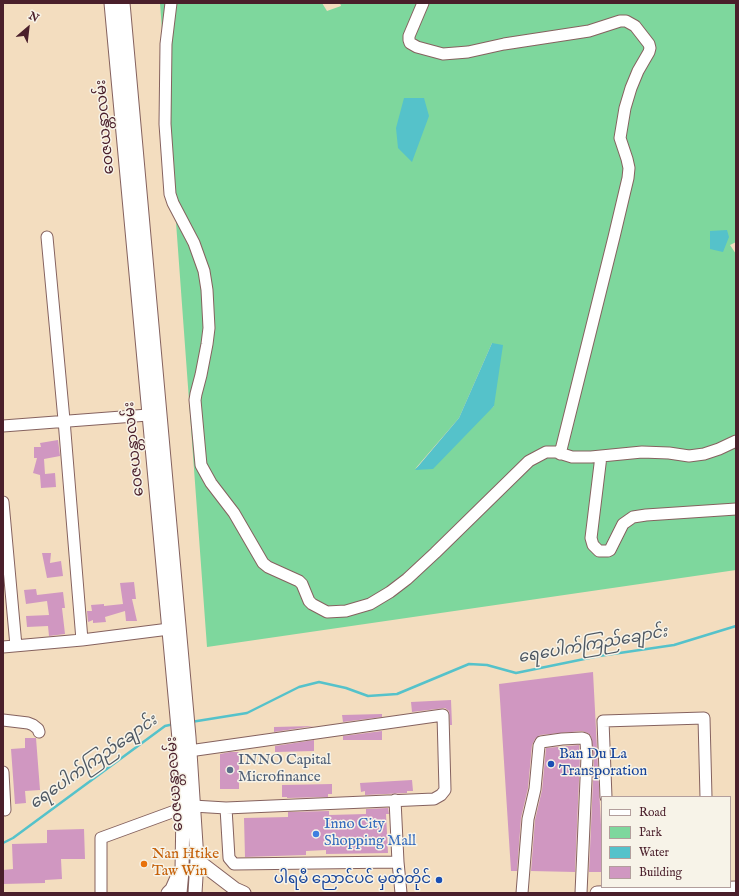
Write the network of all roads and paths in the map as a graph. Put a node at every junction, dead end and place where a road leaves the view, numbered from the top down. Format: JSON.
{"nodes":[{"id":1,"x":111,"y":3,"type":"edge"},
{"id":2,"x":123,"y":3,"type":"edge"},
{"id":3,"x":171,"y":3,"type":"edge"},
{"id":4,"x":422,"y":3,"type":"edge"},
{"id":5,"x":47,"y":237,"type":"dead end"},
{"id":6,"x":148,"y":415,"type":"junction"},
{"id":7,"x":64,"y":420,"type":"junction"},
{"id":8,"x":3,"y":426,"type":"edge"},
{"id":9,"x":736,"y":440,"type":"edge"},
{"id":10,"x":560,"y":454,"type":"junction"},
{"id":11,"x":601,"y":456,"type":"junction"},
{"id":12,"x":3,"y":502,"type":"edge"},
{"id":13,"x":736,"y":509,"type":"edge"},
{"id":14,"x":169,"y":629,"type":"junction"},
{"id":15,"x":82,"y":640,"type":"junction"},
{"id":16,"x":16,"y":646,"type":"junction"},
{"id":17,"x":3,"y":647,"type":"edge"},
{"id":18,"x":181,"y":708,"type":"junction"},
{"id":19,"x":3,"y":720,"type":"edge"},
{"id":20,"x":39,"y":732,"type":"dead end"},
{"id":21,"x":184,"y":745,"type":"junction"},
{"id":22,"x":3,"y":772,"type":"edge"},
{"id":23,"x":606,"y":796,"type":"edge"},
{"id":24,"x":706,"y":796,"type":"edge"},
{"id":25,"x":395,"y":800,"type":"junction"},
{"id":26,"x":188,"y":807,"type":"junction"},
{"id":27,"x":226,"y":808,"type":"junction"},
{"id":28,"x":5,"y":810,"type":"dead end"},
{"id":29,"x":197,"y":860,"type":"junction"},
{"id":30,"x":182,"y":861,"type":"junction"},
{"id":31,"x":398,"y":862,"type":"junction"},
{"id":32,"x":709,"y":888,"type":"edge"},
{"id":33,"x":736,"y":888,"type":"edge"},
{"id":34,"x":664,"y":892,"type":"edge"},
{"id":35,"x":101,"y":893,"type":"edge"},
{"id":36,"x":168,"y":893,"type":"edge"},
{"id":37,"x":180,"y":893,"type":"edge"},
{"id":38,"x":196,"y":893,"type":"edge"},
{"id":39,"x":244,"y":893,"type":"edge"},
{"id":40,"x":402,"y":893,"type":"edge"},
{"id":41,"x":522,"y":893,"type":"edge"},
{"id":42,"x":581,"y":893,"type":"edge"},
{"id":43,"x":597,"y":893,"type":"edge"}],
"edges":[{"from":1,"to":6,"type":"main road","name":"ဝေဇယန္တာလမ်း"},
{"from":2,"to":18,"type":"main road","name":"ဝေဇယန္တာလမ်း"},
{"from":3,"to":10,"type":"street"},
{"from":4,"to":10,"type":"street"},
{"from":5,"to":7,"type":"street"},
{"from":6,"to":7,"type":"street"},
{"from":6,"to":14,"type":"main road","name":"ဝေဇယန္တာလမ်း"},
{"from":7,"to":8,"type":"street"},
{"from":7,"to":15,"type":"street"},
{"from":9,"to":11,"type":"street"},
{"from":10,"to":11,"type":"street"},
{"from":11,"to":13,"type":"street"},
{"from":12,"to":16,"type":"street"},
{"from":14,"to":15,"type":"street"},
{"from":14,"to":18,"type":"main road","name":"ဝေဇယန္တာလမ်း"},
{"from":15,"to":16,"type":"street"},
{"from":16,"to":17,"type":"street"},
{"from":18,"to":21,"type":"main road","name":"ဝေဇယန္တာလမ်း"},
{"from":19,"to":20,"type":"street"},
{"from":21,"to":25,"type":"street"},
{"from":21,"to":26,"type":"main road","name":"ဝေဇယန္တာလမ်း"},
{"from":22,"to":28,"type":"street"},
{"from":23,"to":24,"type":"street"},
{"from":25,"to":27,"type":"street"},
{"from":25,"to":31,"type":"street"},
{"from":26,"to":27,"type":"street"},
{"from":26,"to":29,"type":"main road","name":"ဝေဇယန္တာလမ်း"},
{"from":26,"to":30,"type":"main road","name":"ဝေဇယန္တာလမ်း"},
{"from":26,"to":35,"type":"street"},
{"from":27,"to":31,"type":"street"},
{"from":29,"to":38,"type":"main road","name":"ဝေဇယန္တာလမ်း"},
{"from":29,"to":39,"type":"main road"},
{"from":30,"to":36,"type":"main road"},
{"from":30,"to":37,"type":"main road","name":"ဝေဇယန္တာလမ်း"},
{"from":31,"to":40,"type":"street"},
{"from":32,"to":33,"type":"main road"},
{"from":32,"to":34,"type":"main road"},
{"from":34,"to":43,"type":"main road"},
{"from":41,"to":42,"type":"street"}]}
